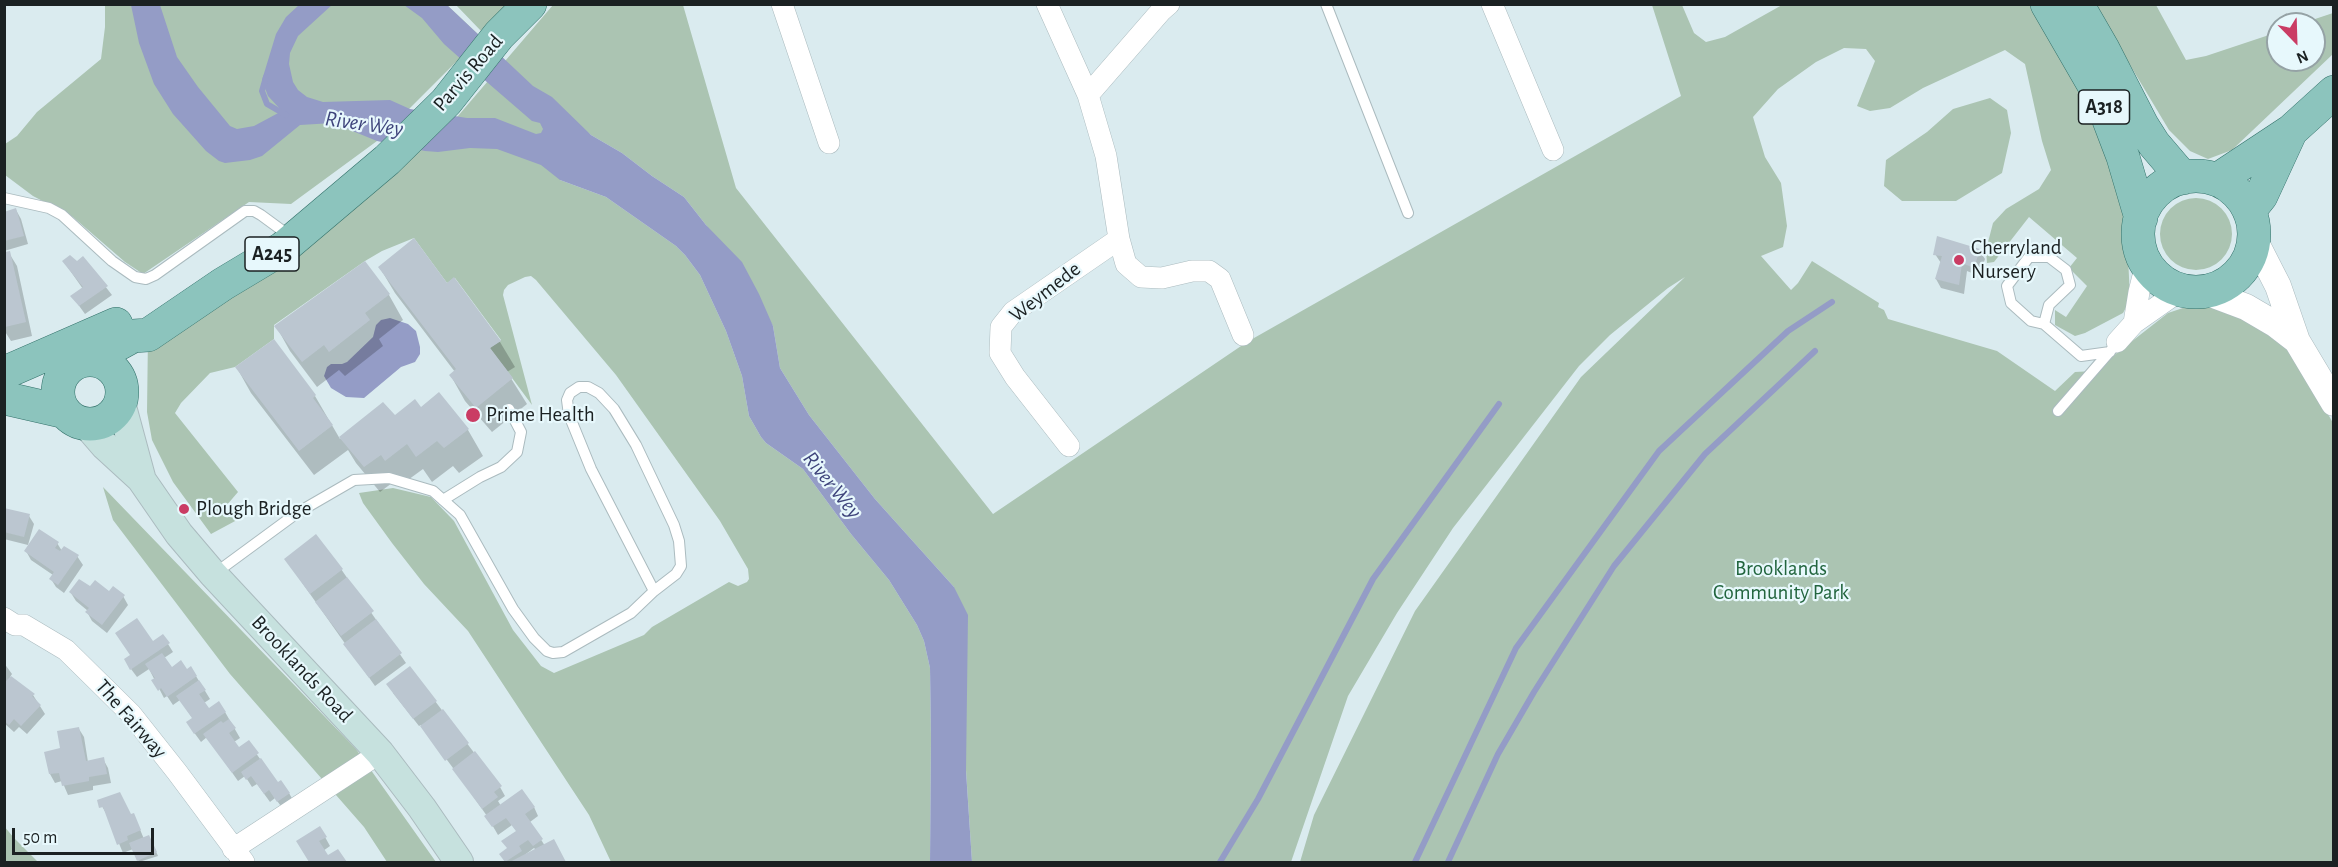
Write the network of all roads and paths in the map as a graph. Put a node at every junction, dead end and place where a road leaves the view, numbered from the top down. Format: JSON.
{"nodes":[{"id":1,"x":530,"y":4,"type":"edge"},
{"id":2,"x":782,"y":4,"type":"edge"},
{"id":3,"x":1047,"y":4,"type":"edge"},
{"id":4,"x":1169,"y":4,"type":"edge"},
{"id":5,"x":1326,"y":4,"type":"edge"},
{"id":6,"x":1492,"y":4,"type":"edge"},
{"id":7,"x":2047,"y":4,"type":"edge"},
{"id":8,"x":2077,"y":4,"type":"edge"},
{"id":9,"x":2334,"y":92,"type":"edge"},
{"id":10,"x":1088,"y":95,"type":"junction"},
{"id":11,"x":2291,"y":131,"type":"junction"},
{"id":12,"x":829,"y":143,"type":"dead end"},
{"id":13,"x":1553,"y":150,"type":"dead end"},
{"id":14,"x":2183,"y":178,"type":"junction"},
{"id":15,"x":2217,"y":180,"type":"junction"},
{"id":16,"x":4,"y":198,"type":"edge"},
{"id":17,"x":1408,"y":213,"type":"dead end"},
{"id":18,"x":2140,"y":218,"type":"junction"},
{"id":19,"x":2252,"y":225,"type":"junction"},
{"id":20,"x":293,"y":239,"type":"junction"},
{"id":21,"x":1119,"y":239,"type":"junction"},
{"id":22,"x":262,"y":261,"type":"junction"},
{"id":23,"x":2146,"y":264,"type":"junction"},
{"id":24,"x":2194,"y":291,"type":"junction"},
{"id":25,"x":2134,"y":323,"type":"junction"},
{"id":26,"x":2044,"y":324,"type":"junction"},
{"id":27,"x":148,"y":335,"type":"junction"},
{"id":28,"x":1243,"y":335,"type":"dead end"},
{"id":29,"x":2297,"y":341,"type":"junction"},
{"id":30,"x":2114,"y":347,"type":"junction"},
{"id":31,"x":78,"y":365,"type":"junction"},
{"id":32,"x":4,"y":373,"type":"edge"},
{"id":33,"x":4,"y":385,"type":"edge"},
{"id":34,"x":122,"y":394,"type":"junction"},
{"id":35,"x":4,"y":398,"type":"edge"},
{"id":36,"x":2334,"y":403,"type":"edge"},
{"id":37,"x":509,"y":409,"type":"dead end"},
{"id":38,"x":2058,"y":411,"type":"dead end"},
{"id":39,"x":76,"y":418,"type":"junction"},
{"id":40,"x":1070,"y":446,"type":"dead end"},
{"id":41,"x":141,"y":479,"type":"junction"},
{"id":42,"x":443,"y":500,"type":"junction"},
{"id":43,"x":213,"y":574,"type":"junction"},
{"id":44,"x":654,"y":591,"type":"junction"},
{"id":45,"x":4,"y":618,"type":"edge"},
{"id":46,"x":380,"y":753,"type":"junction"},
{"id":47,"x":238,"y":856,"type":"edge"},
{"id":48,"x":459,"y":862,"type":"edge"}],
"edges":[{"from":1,"to":20,"type":"main road","name":"Parvis Road","number":"A245"},
{"from":2,"to":12,"type":"street"},
{"from":3,"to":10,"type":"street"},
{"from":4,"to":10,"type":"street"},
{"from":5,"to":17,"type":"lane"},
{"from":6,"to":13,"type":"street"},
{"from":7,"to":18,"type":"main road","number":"A318"},
{"from":8,"to":14,"type":"main road","number":"A318"},
{"from":9,"to":11,"type":"main road"},
{"from":10,"to":21,"type":"street"},
{"from":11,"to":15,"type":"main road"},
{"from":11,"to":19,"type":"main road"},
{"from":14,"to":15,"type":"main road"},
{"from":14,"to":18,"type":"main road"},
{"from":15,"to":19,"type":"main road"},
{"from":16,"to":20,"type":"lane"},
{"from":18,"to":23,"type":"main road","number":"A318"},
{"from":19,"to":24,"type":"main road"},
{"from":19,"to":29,"type":"street"},
{"from":20,"to":22,"type":"main road","name":"Parvis Road","number":"A245"},
{"from":21,"to":28,"type":"street"},
{"from":21,"to":40,"type":"street","name":"Weymede"},
{"from":22,"to":27,"type":"main road","name":"Parvis Road","number":"A245"},
{"from":22,"to":32,"type":"main road","number":"A245"},
{"from":23,"to":24,"type":"main road"},
{"from":23,"to":25,"type":"street"},
{"from":24,"to":25,"type":"street"},
{"from":24,"to":29,"type":"street"},
{"from":25,"to":30,"type":"street"},
{"from":26,"to":26,"type":"lane"},
{"from":26,"to":30,"type":"lane"},
{"from":27,"to":31,"type":"main road","name":"Parvis Road","number":"A245"},
{"from":27,"to":34,"type":"main road","name":"Parvis Road","number":"A245"},
{"from":29,"to":36,"type":"street"},
{"from":30,"to":38,"type":"lane"},
{"from":31,"to":33,"type":"main road","number":"A245"},
{"from":31,"to":34,"type":"main road"},
{"from":31,"to":39,"type":"main road"},
{"from":34,"to":39,"type":"main road"},
{"from":34,"to":41,"type":"main road"},
{"from":35,"to":39,"type":"main road"},
{"from":37,"to":42,"type":"lane"},
{"from":39,"to":41,"type":"main road"},
{"from":41,"to":43,"type":"main road","name":"Brooklands Road"},
{"from":42,"to":43,"type":"lane"},
{"from":42,"to":44,"type":"lane"},
{"from":43,"to":46,"type":"main road","name":"Brooklands Road"},
{"from":44,"to":44,"type":"lane"},
{"from":45,"to":47,"type":"street","name":"The Fairway"},
{"from":46,"to":47,"type":"street","name":"The Fairway"},
{"from":46,"to":48,"type":"main road","name":"Brooklands Road"}]}
